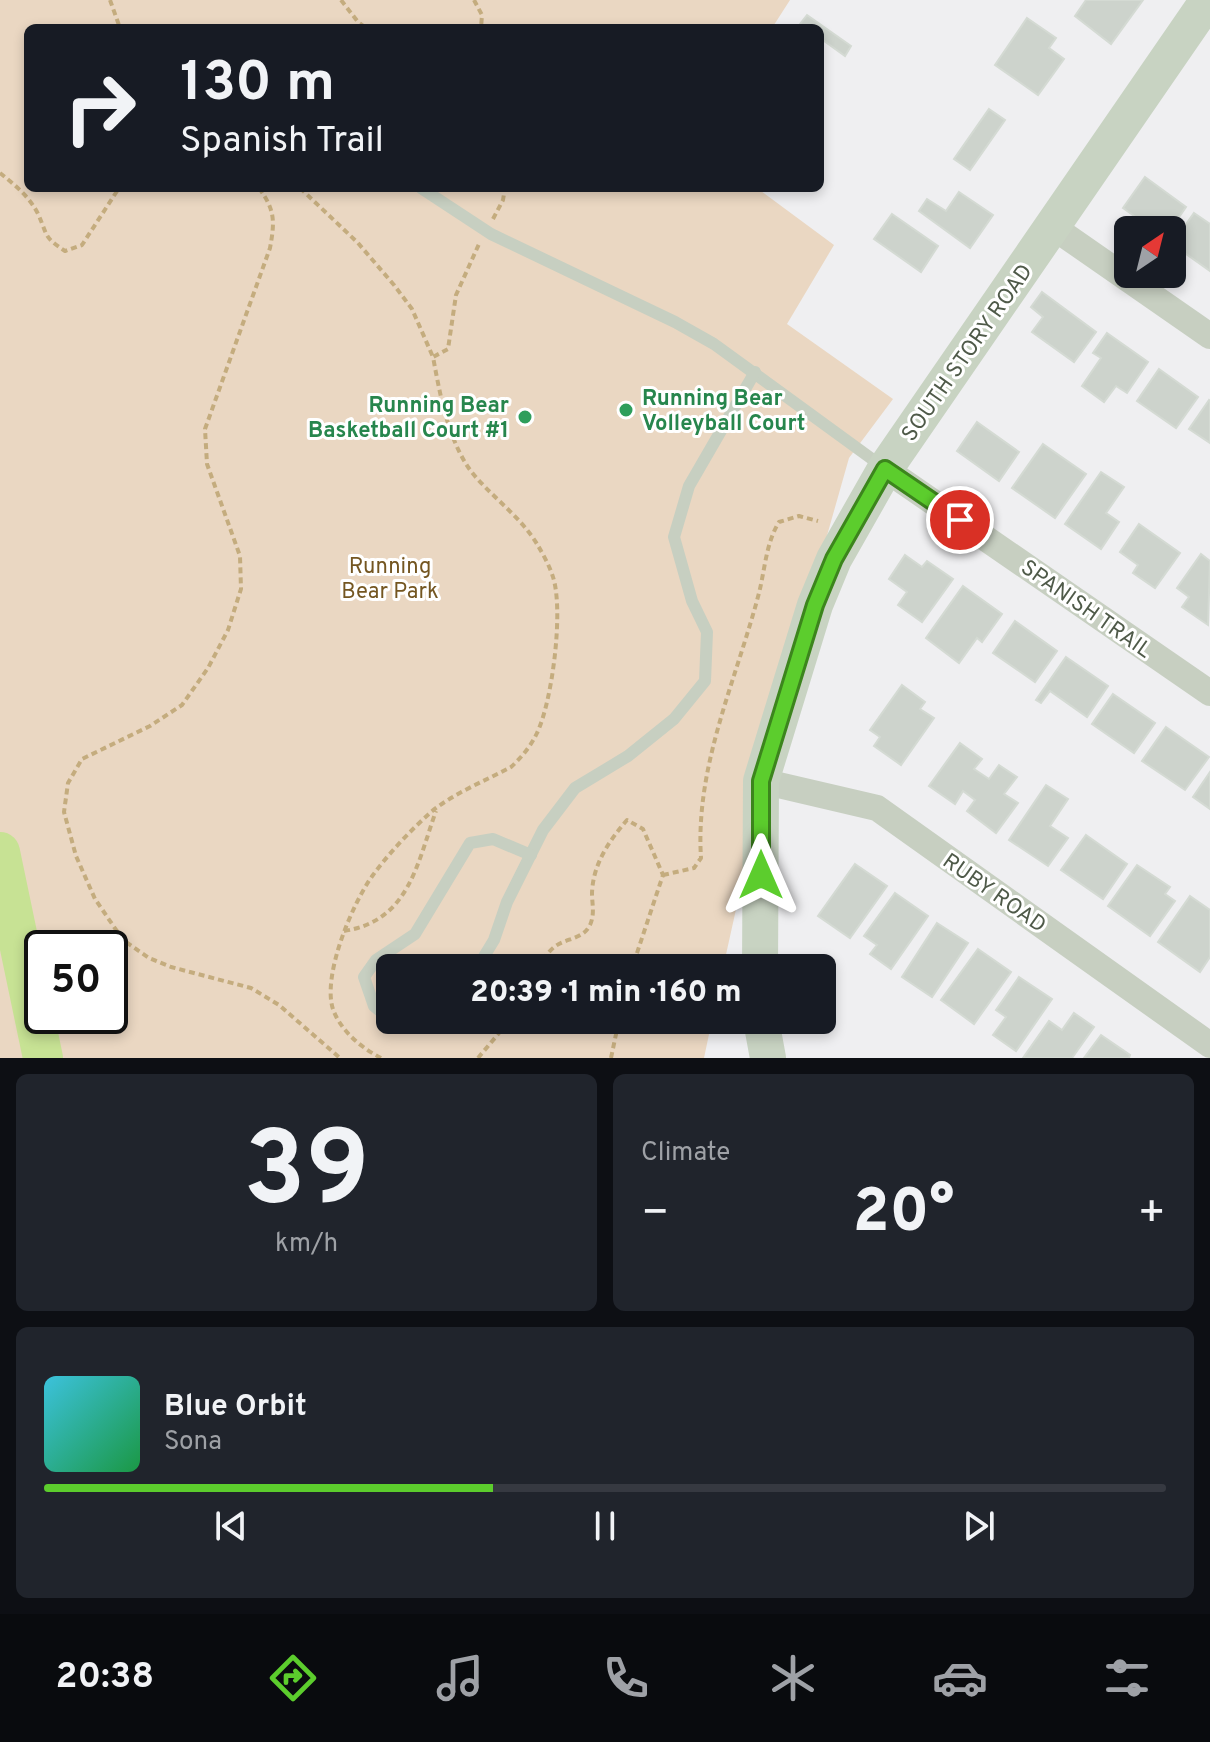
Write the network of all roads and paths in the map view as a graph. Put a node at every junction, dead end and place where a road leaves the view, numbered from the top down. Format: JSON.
{"nodes":[{"id":1,"x":110,"y":0,"type":"edge"},
{"id":2,"x":341,"y":0,"type":"edge"},
{"id":3,"x":474,"y":0,"type":"edge"},
{"id":4,"x":1208,"y":0,"type":"edge"},
{"id":5,"x":119,"y":24,"type":"edge"},
{"id":6,"x":361,"y":24,"type":"edge"},
{"id":7,"x":481,"y":24,"type":"edge"},
{"id":8,"x":0,"y":173,"type":"edge"},
{"id":9,"x":116,"y":192,"type":"edge"},
{"id":10,"x":262,"y":192,"type":"edge"},
{"id":11,"x":304,"y":192,"type":"edge"},
{"id":12,"x":428,"y":192,"type":"edge"},
{"id":13,"x":504,"y":192,"type":"edge"},
{"id":14,"x":1053,"y":227,"type":"junction"},
{"id":15,"x":486,"y":231,"type":"junction"},
{"id":16,"x":1210,"y":336,"type":"edge"},
{"id":17,"x":433,"y":357,"type":"junction"},
{"id":18,"x":755,"y":372,"type":"junction"},
{"id":19,"x":885,"y":469,"type":"junction"},
{"id":20,"x":818,"y":521,"type":"dead end"},
{"id":21,"x":1210,"y":693,"type":"edge"},
{"id":22,"x":761,"y":781,"type":"junction"},
{"id":23,"x":437,"y":809,"type":"junction"},
{"id":24,"x":531,"y":855,"type":"junction"},
{"id":25,"x":663,"y":875,"type":"junction"},
{"id":26,"x":344,"y":931,"type":"junction"},
{"id":27,"x":385,"y":954,"type":"edge"},
{"id":28,"x":486,"y":954,"type":"edge"},
{"id":29,"x":548,"y":954,"type":"edge"},
{"id":30,"x":637,"y":954,"type":"edge"},
{"id":31,"x":760,"y":954,"type":"edge"},
{"id":32,"x":376,"y":960,"type":"edge"},
{"id":33,"x":376,"y":1008,"type":"edge"},
{"id":34,"x":498,"y":1034,"type":"edge"},
{"id":35,"x":616,"y":1034,"type":"edge"},
{"id":36,"x":764,"y":1034,"type":"edge"},
{"id":37,"x":1210,"y":1045,"type":"edge"},
{"id":38,"x":340,"y":1058,"type":"edge"},
{"id":39,"x":381,"y":1058,"type":"edge"},
{"id":40,"x":478,"y":1058,"type":"edge"},
{"id":41,"x":611,"y":1058,"type":"edge"},
{"id":42,"x":768,"y":1058,"type":"edge"}],
"edges":[{"from":1,"to":5,"type":"path"},
{"from":2,"to":6,"type":"path"},
{"from":3,"to":7,"type":"path"},
{"from":4,"to":14,"type":"main road","name":"SOUTH STORY ROAD"},
{"from":8,"to":9,"type":"path"},
{"from":10,"to":38,"type":"path"},
{"from":11,"to":17,"type":"path"},
{"from":12,"to":15,"type":"lane"},
{"from":13,"to":15,"type":"path"},
{"from":14,"to":16,"type":"street"},
{"from":14,"to":19,"type":"main road","name":"SOUTH STORY ROAD"},
{"from":15,"to":17,"type":"path"},
{"from":15,"to":18,"type":"lane"},
{"from":17,"to":23,"type":"path"},
{"from":18,"to":19,"type":"lane"},
{"from":18,"to":24,"type":"lane"},
{"from":19,"to":21,"type":"street","name":"SPANISH TRAIL"},
{"from":19,"to":22,"type":"main road","name":"SOUTH STORY ROAD"},
{"from":20,"to":25,"type":"path"},
{"from":22,"to":31,"type":"main road","name":"SOUTH STORY ROAD"},
{"from":22,"to":37,"type":"street","name":"RUBY ROAD"},
{"from":23,"to":26,"type":"path"},
{"from":23,"to":26,"type":"path"},
{"from":24,"to":27,"type":"lane"},
{"from":24,"to":28,"type":"lane"},
{"from":25,"to":29,"type":"path"},
{"from":25,"to":30,"type":"path"},
{"from":26,"to":39,"type":"path"},
{"from":32,"to":33,"type":"lane"},
{"from":34,"to":40,"type":"path"},
{"from":35,"to":41,"type":"path"},
{"from":36,"to":42,"type":"main road"}]}
